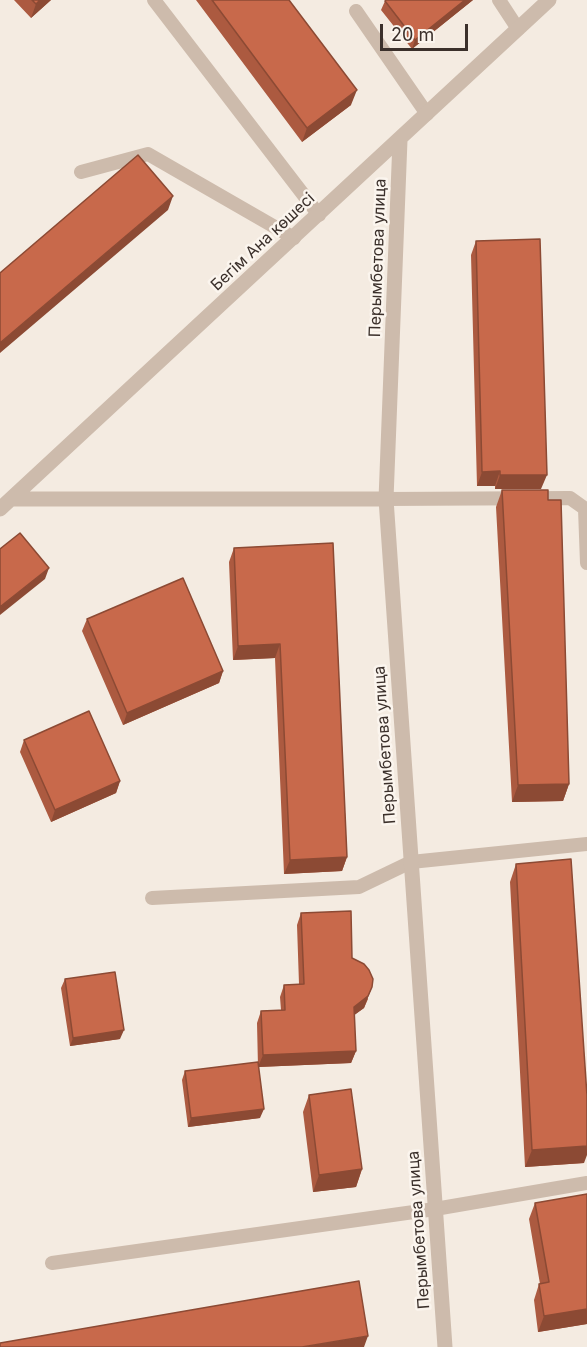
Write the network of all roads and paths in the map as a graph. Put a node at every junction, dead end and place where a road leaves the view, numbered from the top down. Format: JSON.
{"nodes":[{"id":1,"x":154,"y":0,"type":"edge"},
{"id":2,"x":499,"y":0,"type":"edge"},
{"id":3,"x":549,"y":0,"type":"edge"},
{"id":4,"x":356,"y":10,"type":"dead end"},
{"id":5,"x":518,"y":29,"type":"junction"},
{"id":6,"x":427,"y":114,"type":"junction"},
{"id":7,"x":400,"y":140,"type":"junction"},
{"id":8,"x":81,"y":172,"type":"dead end"},
{"id":9,"x":319,"y":215,"type":"junction"},
{"id":10,"x":294,"y":238,"type":"junction"},
{"id":11,"x":13,"y":499,"type":"junction"},
{"id":12,"x":386,"y":499,"type":"junction"},
{"id":13,"x":0,"y":509,"type":"edge"},
{"id":14,"x":586,"y":509,"type":"edge"},
{"id":15,"x":587,"y":563,"type":"edge"},
{"id":16,"x":587,"y":844,"type":"edge"},
{"id":17,"x":411,"y":862,"type":"junction"},
{"id":18,"x":152,"y":898,"type":"dead end"},
{"id":19,"x":587,"y":1183,"type":"edge"},
{"id":20,"x":435,"y":1209,"type":"junction"},
{"id":21,"x":52,"y":1263,"type":"dead end"},
{"id":22,"x":445,"y":1347,"type":"edge"}],
"edges":[{"from":1,"to":9,"type":"lane"},
{"from":2,"to":5,"type":"lane"},
{"from":3,"to":5,"type":"street","name":"Бегім Ана көшесі"},
{"from":4,"to":6,"type":"lane"},
{"from":5,"to":6,"type":"street","name":"Бегім Ана көшесі"},
{"from":6,"to":7,"type":"street","name":"Бегім Ана көшесі"},
{"from":7,"to":9,"type":"street","name":"Бегім Ана көшесі"},
{"from":7,"to":12,"type":"street","name":"Перымбетова улица"},
{"from":8,"to":10,"type":"lane"},
{"from":9,"to":10,"type":"street","name":"Бегім Ана көшесі"},
{"from":10,"to":11,"type":"street","name":"Бегім Ана көшесі"},
{"from":11,"to":12,"type":"street"},
{"from":11,"to":13,"type":"street","name":"Бегім Ана көшесі"},
{"from":12,"to":14,"type":"lane"},
{"from":12,"to":17,"type":"street","name":"Перымбетова улица"},
{"from":14,"to":15,"type":"lane"},
{"from":16,"to":17,"type":"lane"},
{"from":17,"to":18,"type":"lane"},
{"from":17,"to":20,"type":"street","name":"Перымбетова улица"},
{"from":19,"to":20,"type":"lane"},
{"from":20,"to":21,"type":"lane"},
{"from":20,"to":22,"type":"street","name":"Перымбетова улица"}]}
